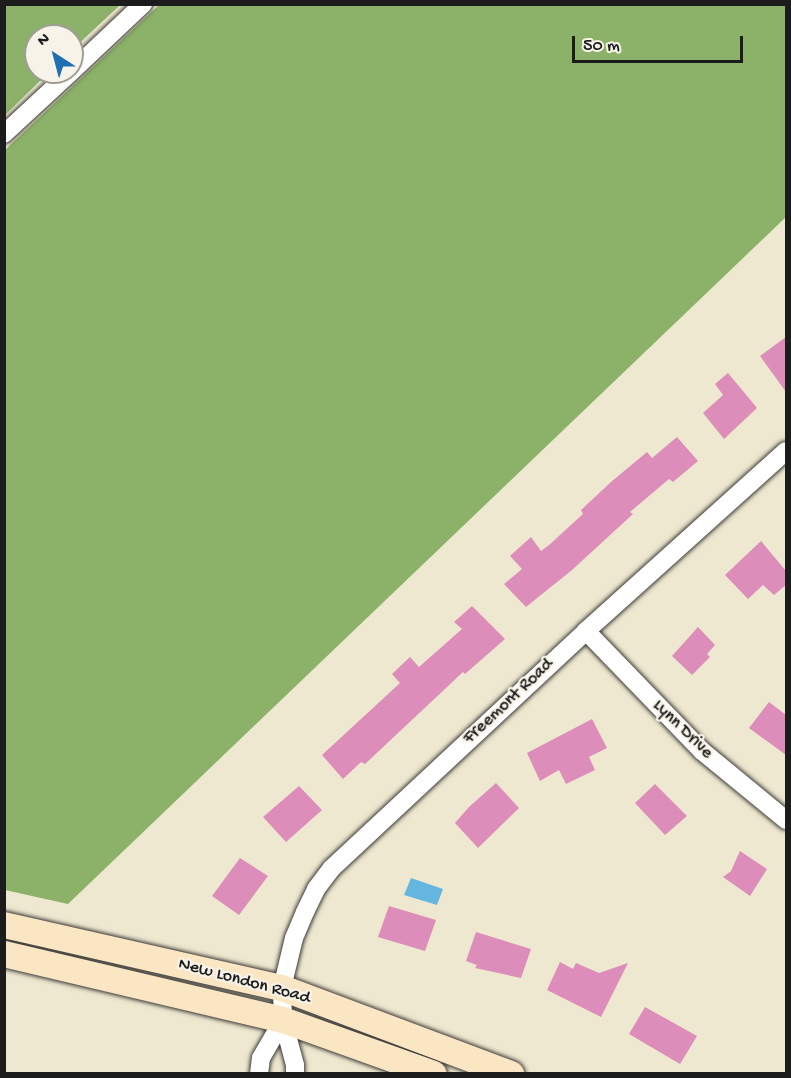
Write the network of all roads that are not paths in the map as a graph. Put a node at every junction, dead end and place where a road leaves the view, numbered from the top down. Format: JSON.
{"nodes":[{"id":1,"x":143,"y":4,"type":"edge"},
{"id":2,"x":84,"y":59,"type":"edge"},
{"id":3,"x":57,"y":84,"type":"edge"},
{"id":4,"x":4,"y":134,"type":"edge"},
{"id":5,"x":786,"y":451,"type":"edge"},
{"id":6,"x":586,"y":631,"type":"junction"},
{"id":7,"x":786,"y":819,"type":"edge"},
{"id":8,"x":4,"y":925,"type":"edge"},
{"id":9,"x":4,"y":954,"type":"edge"},
{"id":10,"x":282,"y":988,"type":"junction"},
{"id":11,"x":283,"y":1020,"type":"junction"},
{"id":12,"x":259,"y":1074,"type":"edge"},
{"id":13,"x":295,"y":1074,"type":"edge"},
{"id":14,"x":434,"y":1074,"type":"edge"},
{"id":15,"x":512,"y":1074,"type":"edge"}],
"edges":[{"from":1,"to":2,"type":"street"},
{"from":3,"to":4,"type":"street"},
{"from":5,"to":6,"type":"street","name":"Freemont Road"},
{"from":6,"to":7,"type":"street","name":"Lynn Drive"},
{"from":6,"to":10,"type":"street","name":"Freemont Road"},
{"from":8,"to":10,"type":"main road","name":"New London Road"},
{"from":9,"to":11,"type":"main road","name":"New London Road"},
{"from":10,"to":11,"type":"street","name":"Freemont Road"},
{"from":10,"to":15,"type":"main road","name":"New London Road"},
{"from":11,"to":12,"type":"street"},
{"from":11,"to":13,"type":"street","name":"Freemont Road"},
{"from":11,"to":14,"type":"main road","name":"New London Road"}]}
